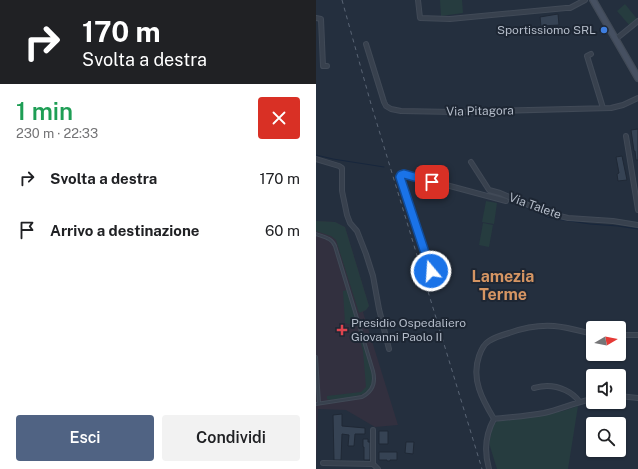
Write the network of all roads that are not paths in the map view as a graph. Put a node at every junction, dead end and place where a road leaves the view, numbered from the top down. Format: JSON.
{"nodes":[{"id":1,"x":418,"y":0,"type":"edge"},
{"id":2,"x":585,"y":0,"type":"edge"},
{"id":3,"x":593,"y":0,"type":"edge"},
{"id":4,"x":316,"y":18,"type":"edge"},
{"id":5,"x":638,"y":22,"type":"edge"},
{"id":6,"x":616,"y":39,"type":"junction"},
{"id":7,"x":366,"y":44,"type":"dead end"},
{"id":8,"x":591,"y":54,"type":"dead end"},
{"id":9,"x":327,"y":66,"type":"dead end"},
{"id":10,"x":638,"y":78,"type":"edge"},
{"id":11,"x":638,"y":98,"type":"edge"},
{"id":12,"x":603,"y":108,"type":"junction"},
{"id":13,"x":626,"y":136,"type":"dead end"},
{"id":14,"x":316,"y":159,"type":"edge"},
{"id":15,"x":471,"y":162,"type":"dead end"},
{"id":16,"x":489,"y":190,"type":"junction"},
{"id":17,"x":488,"y":196,"type":"junction"},
{"id":18,"x":506,"y":201,"type":"dead end"},
{"id":19,"x":638,"y":210,"type":"edge"},
{"id":20,"x":638,"y":226,"type":"edge"},
{"id":21,"x":316,"y":234,"type":"edge"},
{"id":22,"x":435,"y":285,"type":"dead end"},
{"id":23,"x":586,"y":332,"type":"edge"},
{"id":24,"x":626,"y":335,"type":"edge"},
{"id":25,"x":638,"y":335,"type":"edge"},
{"id":26,"x":389,"y":348,"type":"dead end"},
{"id":27,"x":316,"y":357,"type":"edge"},
{"id":28,"x":534,"y":388,"type":"dead end"},
{"id":29,"x":626,"y":397,"type":"edge"},
{"id":30,"x":638,"y":398,"type":"edge"},
{"id":31,"x":586,"y":400,"type":"edge"},
{"id":32,"x":579,"y":402,"type":"junction"},
{"id":33,"x":318,"y":404,"type":"edge"},
{"id":34,"x":494,"y":419,"type":"junction"},
{"id":35,"x":372,"y":430,"type":"dead end"},
{"id":36,"x":323,"y":463,"type":"dead end"},
{"id":37,"x":373,"y":464,"type":"junction"},
{"id":38,"x":378,"y":469,"type":"edge"},
{"id":39,"x":489,"y":469,"type":"edge"}],
"edges":[{"from":1,"to":2,"type":"street"},
{"from":3,"to":6,"type":"main road"},
{"from":4,"to":9,"type":"street"},
{"from":5,"to":6,"type":"street"},
{"from":6,"to":10,"type":"main road"},
{"from":7,"to":12,"type":"street","name":"Via Pitagora"},
{"from":8,"to":12,"type":"street"},
{"from":11,"to":12,"type":"street","name":"Via Pitagora"},
{"from":13,"to":19,"type":"street"},
{"from":14,"to":26,"type":"street"},
{"from":15,"to":16,"type":"street"},
{"from":16,"to":17,"type":"street"},
{"from":16,"to":20,"type":"street","name":"Via Talete"},
{"from":17,"to":18,"type":"street"},
{"from":17,"to":22,"type":"street"},
{"from":21,"to":33,"type":"lane"},
{"from":23,"to":34,"type":"street"},
{"from":24,"to":25,"type":"street"},
{"from":27,"to":33,"type":"lane"},
{"from":28,"to":32,"type":"street"},
{"from":29,"to":30,"type":"street"},
{"from":31,"to":32,"type":"street"},
{"from":32,"to":34,"type":"street"},
{"from":34,"to":39,"type":"street"},
{"from":35,"to":37,"type":"street"},
{"from":36,"to":37,"type":"street"},
{"from":37,"to":38,"type":"street"}]}
